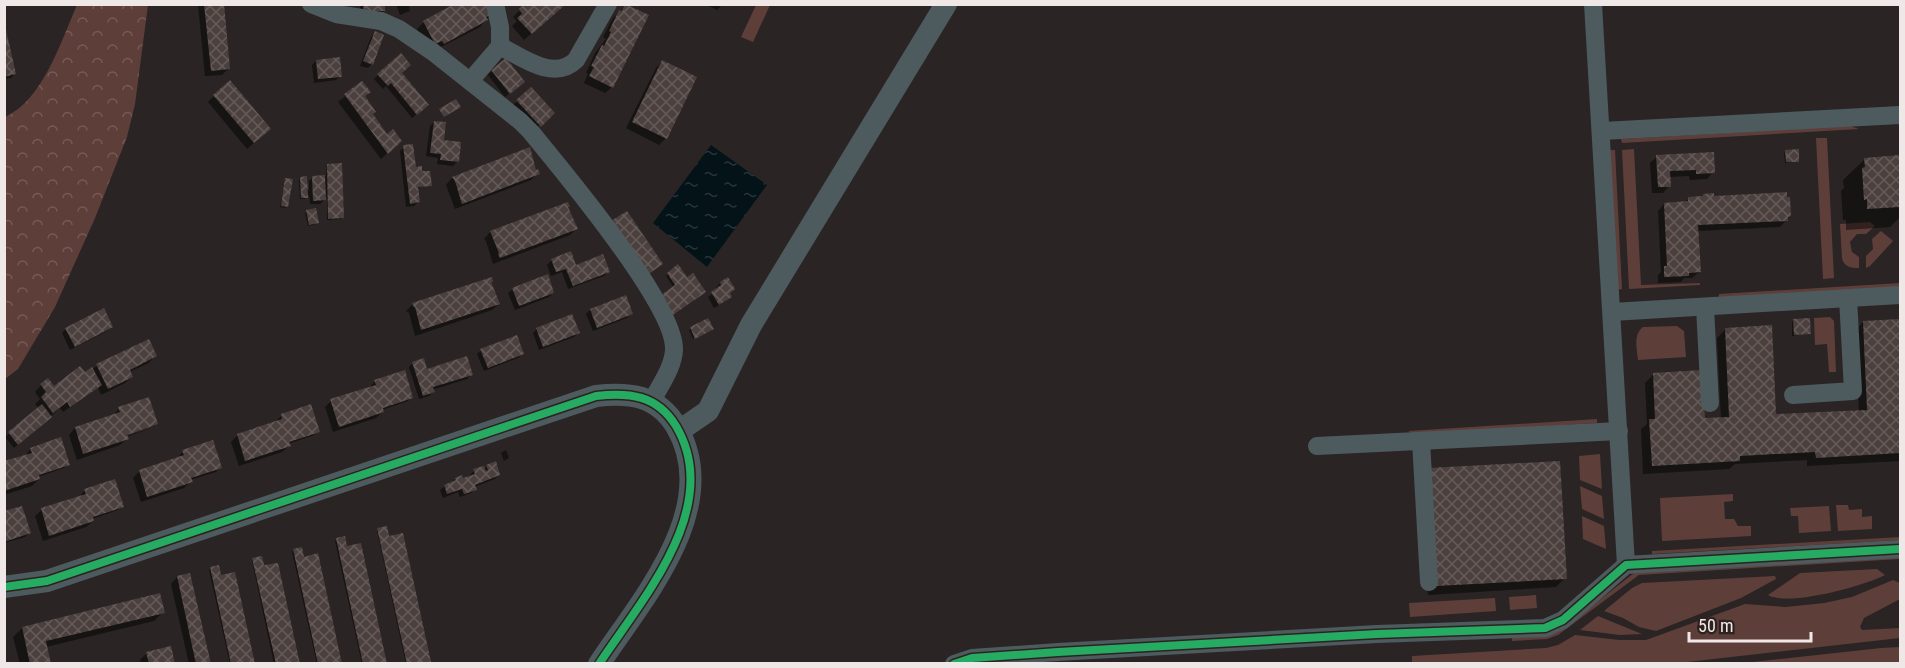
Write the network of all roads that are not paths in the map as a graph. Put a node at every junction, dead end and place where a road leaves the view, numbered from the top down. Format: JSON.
{"nodes":[{"id":1,"x":311,"y":4,"type":"edge"},
{"id":2,"x":495,"y":4,"type":"edge"},
{"id":3,"x":608,"y":4,"type":"edge"},
{"id":4,"x":946,"y":4,"type":"edge"},
{"id":5,"x":1593,"y":4,"type":"edge"},
{"id":6,"x":500,"y":46,"type":"junction"},
{"id":7,"x":470,"y":81,"type":"junction"},
{"id":8,"x":1900,"y":115,"type":"edge"},
{"id":9,"x":1602,"y":131,"type":"junction"},
{"id":10,"x":1900,"y":295,"type":"edge"},
{"id":11,"x":1848,"y":298,"type":"junction"},
{"id":12,"x":1706,"y":307,"type":"junction"},
{"id":13,"x":1612,"y":312,"type":"junction"},
{"id":14,"x":1793,"y":394,"type":"dead end"},
{"id":15,"x":652,"y":401,"type":"junction"},
{"id":16,"x":1710,"y":403,"type":"dead end"},
{"id":17,"x":679,"y":431,"type":"junction"},
{"id":18,"x":1618,"y":431,"type":"junction"},
{"id":19,"x":1421,"y":441,"type":"junction"},
{"id":20,"x":1317,"y":446,"type":"dead end"},
{"id":21,"x":1900,"y":549,"type":"edge"},
{"id":22,"x":1626,"y":565,"type":"junction"},
{"id":23,"x":1429,"y":582,"type":"dead end"},
{"id":24,"x":4,"y":587,"type":"edge"},
{"id":25,"x":599,"y":663,"type":"edge"},
{"id":26,"x":954,"y":663,"type":"edge"}],
"edges":[{"from":1,"to":7,"type":"street"},
{"from":2,"to":6,"type":"street"},
{"from":3,"to":6,"type":"street"},
{"from":4,"to":17,"type":"street"},
{"from":5,"to":9,"type":"street"},
{"from":6,"to":7,"type":"street"},
{"from":7,"to":15,"type":"street"},
{"from":8,"to":9,"type":"street"},
{"from":9,"to":13,"type":"street"},
{"from":10,"to":11,"type":"street"},
{"from":11,"to":12,"type":"street"},
{"from":11,"to":14,"type":"street"},
{"from":12,"to":13,"type":"street"},
{"from":12,"to":16,"type":"street"},
{"from":13,"to":18,"type":"street"},
{"from":15,"to":17,"type":"street"},
{"from":15,"to":24,"type":"street"},
{"from":17,"to":25,"type":"street"},
{"from":18,"to":19,"type":"street"},
{"from":18,"to":22,"type":"street"},
{"from":19,"to":20,"type":"street"},
{"from":19,"to":23,"type":"street"},
{"from":21,"to":22,"type":"street"},
{"from":22,"to":26,"type":"street"}]}
